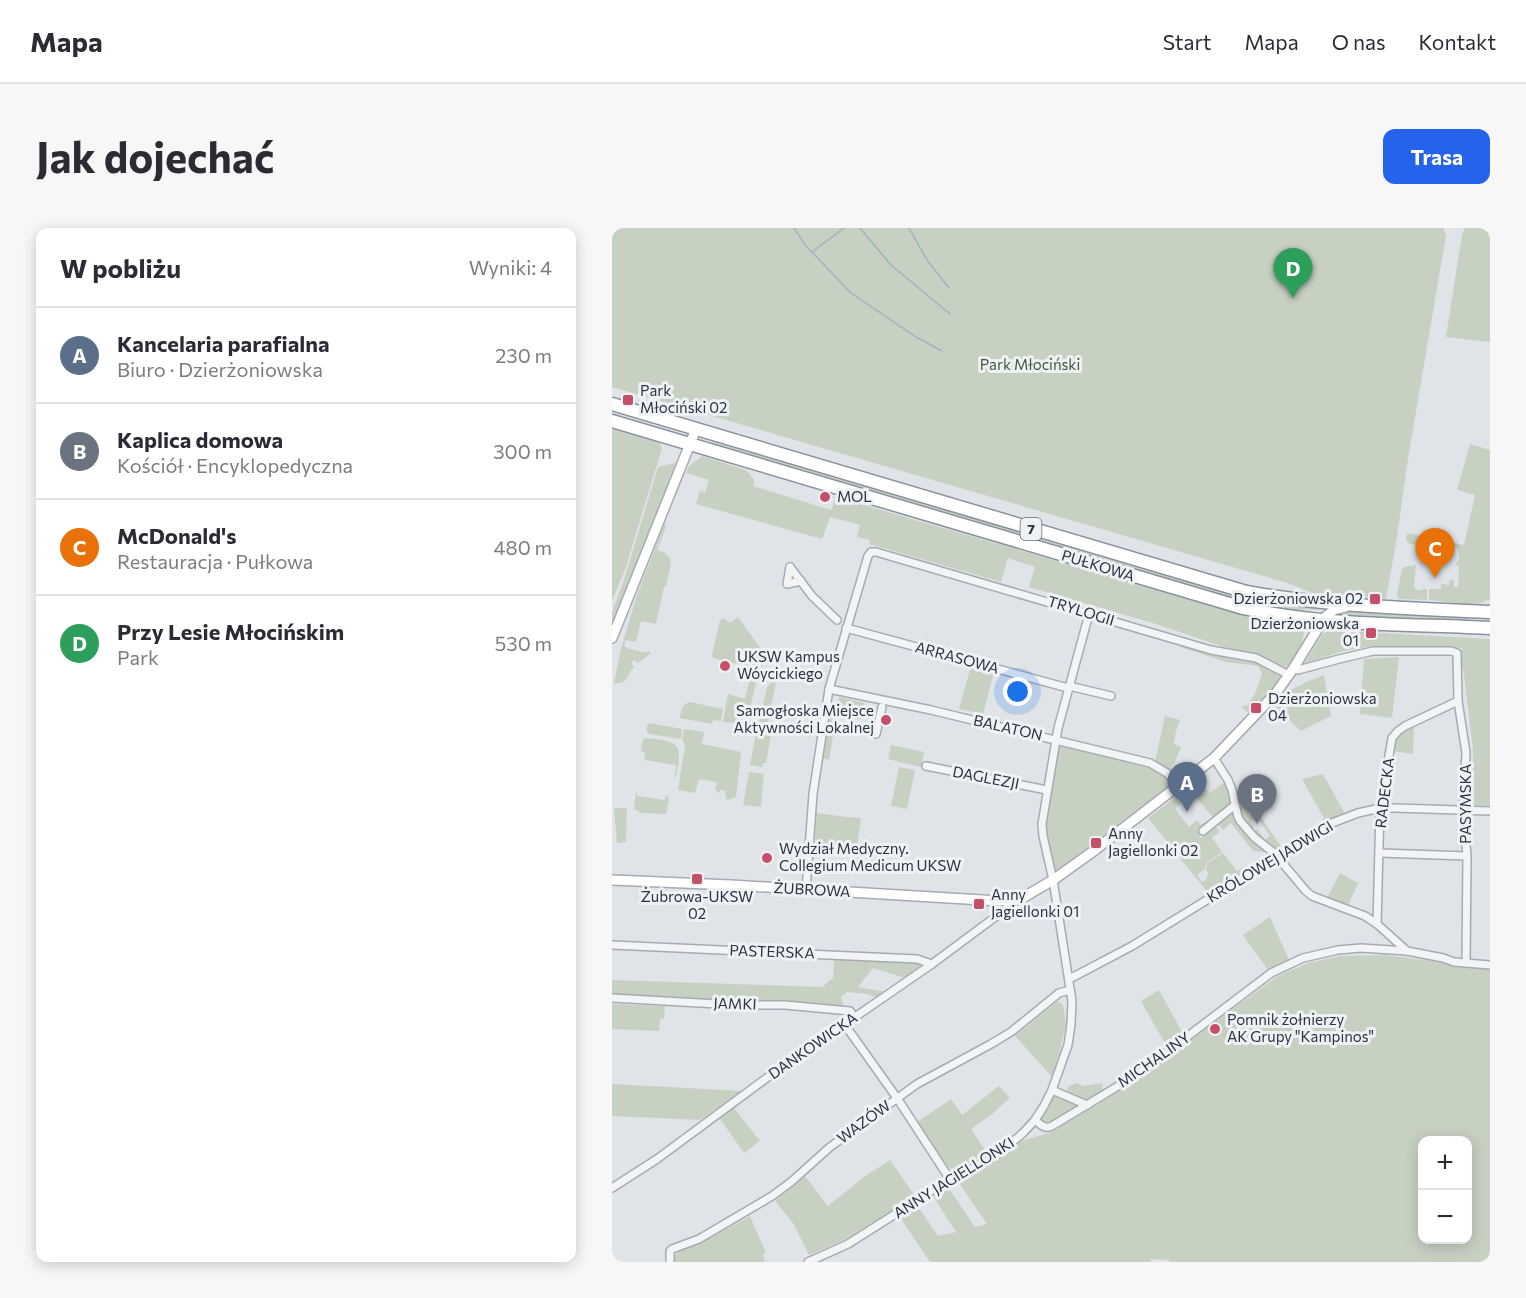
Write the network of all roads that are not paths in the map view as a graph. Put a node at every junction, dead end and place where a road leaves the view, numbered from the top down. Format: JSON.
{"nodes":[{"id":1,"x":612,"y":404,"type":"edge"},
{"id":2,"x":612,"y":421,"type":"edge"},
{"id":3,"x":696,"y":429,"type":"junction"},
{"id":4,"x":690,"y":444,"type":"junction"},
{"id":5,"x":801,"y":581,"type":"dead end"},
{"id":6,"x":1357,"y":605,"type":"junction"},
{"id":7,"x":1490,"y":612,"type":"edge"},
{"id":8,"x":1089,"y":614,"type":"junction"},
{"id":9,"x":837,"y":620,"type":"dead end"},
{"id":10,"x":1323,"y":621,"type":"junction"},
{"id":11,"x":846,"y":628,"type":"junction"},
{"id":12,"x":1490,"y":628,"type":"edge"},
{"id":13,"x":612,"y":638,"type":"edge"},
{"id":14,"x":1291,"y":672,"type":"junction"},
{"id":15,"x":1069,"y":687,"type":"junction"},
{"id":16,"x":829,"y":689,"type":"junction"},
{"id":17,"x":1111,"y":696,"type":"dead end"},
{"id":18,"x":1458,"y":701,"type":"junction"},
{"id":19,"x":882,"y":708,"type":"dead end"},
{"id":20,"x":876,"y":734,"type":"dead end"},
{"id":21,"x":1056,"y":740,"type":"junction"},
{"id":22,"x":1214,"y":758,"type":"junction"},
{"id":23,"x":926,"y":766,"type":"dead end"},
{"id":24,"x":1179,"y":785,"type":"junction"},
{"id":25,"x":1047,"y":790,"type":"junction"},
{"id":26,"x":1235,"y":805,"type":"junction"},
{"id":27,"x":1380,"y":808,"type":"junction"},
{"id":28,"x":1463,"y":810,"type":"junction"},
{"id":29,"x":1490,"y":811,"type":"edge"},
{"id":30,"x":1203,"y":831,"type":"dead end"},
{"id":31,"x":1380,"y":853,"type":"junction"},
{"id":32,"x":1467,"y":856,"type":"junction"},
{"id":33,"x":1277,"y":857,"type":"junction"},
{"id":34,"x":612,"y":880,"type":"edge"},
{"id":35,"x":1053,"y":880,"type":"junction"},
{"id":36,"x":806,"y":890,"type":"junction"},
{"id":37,"x":1011,"y":901,"type":"junction"},
{"id":38,"x":1377,"y":924,"type":"junction"},
{"id":39,"x":612,"y":945,"type":"edge"},
{"id":40,"x":1407,"y":951,"type":"junction"},
{"id":41,"x":1466,"y":963,"type":"junction"},
{"id":42,"x":932,"y":964,"type":"junction"},
{"id":43,"x":1490,"y":965,"type":"edge"},
{"id":44,"x":1069,"y":978,"type":"junction"},
{"id":45,"x":1070,"y":990,"type":"junction"},
{"id":46,"x":612,"y":998,"type":"edge"},
{"id":47,"x":855,"y":1018,"type":"junction"},
{"id":48,"x":845,"y":1024,"type":"junction"},
{"id":49,"x":1052,"y":1090,"type":"junction"},
{"id":50,"x":897,"y":1098,"type":"junction"},
{"id":51,"x":1087,"y":1105,"type":"junction"},
{"id":52,"x":1035,"y":1120,"type":"junction"},
{"id":53,"x":951,"y":1181,"type":"junction"},
{"id":54,"x":612,"y":1188,"type":"edge"},
{"id":55,"x":670,"y":1262,"type":"edge"},
{"id":56,"x":808,"y":1262,"type":"edge"}],
"edges":[{"from":1,"to":3,"type":"highway","name":"PUŁKOWA","number":"7"},
{"from":2,"to":4,"type":"highway","name":"PUŁKOWA","number":"7"},
{"from":3,"to":4,"type":"street"},
{"from":3,"to":6,"type":"highway","name":"PUŁKOWA","number":"7"},
{"from":4,"to":10,"type":"highway","name":"PUŁKOWA","number":"7"},
{"from":4,"to":13,"type":"street"},
{"from":5,"to":9,"type":"street"},
{"from":6,"to":7,"type":"highway","name":"PUŁKOWA","number":"7"},
{"from":6,"to":10,"type":"street"},
{"from":8,"to":11,"type":"street","name":"TRYLOGII"},
{"from":8,"to":14,"type":"street","name":"TRYLOGII"},
{"from":8,"to":15,"type":"street","name":"ANNY JAGIELLONKI"},
{"from":10,"to":12,"type":"highway","name":"PUŁKOWA","number":"7"},
{"from":10,"to":14,"type":"street"},
{"from":11,"to":15,"type":"street","name":"ARRASOWA"},
{"from":11,"to":16,"type":"street"},
{"from":14,"to":18,"type":"street","name":"PASYMSKA"},
{"from":14,"to":22,"type":"street"},
{"from":15,"to":17,"type":"street","name":"ARRASOWA"},
{"from":15,"to":21,"type":"street","name":"ANNY JAGIELLONKI"},
{"from":16,"to":21,"type":"street","name":"BALATON"},
{"from":16,"to":36,"type":"street"},
{"from":18,"to":27,"type":"street","name":"RADECKA"},
{"from":18,"to":28,"type":"street","name":"PASYMSKA"},
{"from":19,"to":20,"type":"street"},
{"from":21,"to":24,"type":"street","name":"BALATON"},
{"from":21,"to":25,"type":"street","name":"ANNY JAGIELLONKI"},
{"from":22,"to":24,"type":"street"},
{"from":22,"to":26,"type":"street"},
{"from":23,"to":25,"type":"street","name":"DAGLEZJI"},
{"from":24,"to":35,"type":"street"},
{"from":25,"to":35,"type":"street","name":"ANNY JAGIELLONKI"},
{"from":26,"to":30,"type":"street"},
{"from":26,"to":33,"type":"street"},
{"from":27,"to":28,"type":"street","name":"KRÓLOWEJ JADWIGI"},
{"from":27,"to":31,"type":"street","name":"RADECKA"},
{"from":27,"to":33,"type":"street","name":"KRÓLOWEJ JADWIGI"},
{"from":28,"to":29,"type":"street","name":"KRÓLOWEJ JADWIGI"},
{"from":28,"to":32,"type":"street","name":"PASYMSKA"},
{"from":31,"to":32,"type":"street"},
{"from":31,"to":38,"type":"street","name":"RADECKA"},
{"from":32,"to":41,"type":"street","name":"PASYMSKA"},
{"from":33,"to":38,"type":"street"},
{"from":33,"to":44,"type":"street","name":"KRÓLOWEJ JADWIGI"},
{"from":34,"to":36,"type":"street","name":"ŻUBROWA"},
{"from":35,"to":37,"type":"street"},
{"from":35,"to":44,"type":"street","name":"ANNY JAGIELLONKI"},
{"from":36,"to":37,"type":"street","name":"ŻUBROWA"},
{"from":37,"to":42,"type":"street","name":"DANKOWICKA"},
{"from":38,"to":40,"type":"street"},
{"from":39,"to":42,"type":"street","name":"PASTERSKA"},
{"from":40,"to":41,"type":"street","name":"MICHALINY"},
{"from":40,"to":51,"type":"street","name":"MICHALINY"},
{"from":41,"to":43,"type":"street","name":"MICHALINY"},
{"from":42,"to":47,"type":"street","name":"DANKOWICKA"},
{"from":44,"to":45,"type":"street","name":"ANNY JAGIELLONKI"},
{"from":45,"to":49,"type":"street","name":"ANNY JAGIELLONKI"},
{"from":45,"to":50,"type":"street","name":"WAZÓW"},
{"from":46,"to":47,"type":"street","name":"JAMKI"},
{"from":47,"to":48,"type":"street","name":"DANKOWICKA"},
{"from":48,"to":50,"type":"street"},
{"from":48,"to":54,"type":"street","name":"DANKOWICKA"},
{"from":49,"to":51,"type":"street"},
{"from":49,"to":52,"type":"street","name":"ANNY JAGIELLONKI"},
{"from":50,"to":53,"type":"street"},
{"from":50,"to":55,"type":"street","name":"WAZÓW"},
{"from":51,"to":52,"type":"street","name":"MICHALINY"},
{"from":52,"to":53,"type":"street","name":"ANNY JAGIELLONKI"},
{"from":53,"to":56,"type":"street","name":"ANNY JAGIELLONKI"}]}
